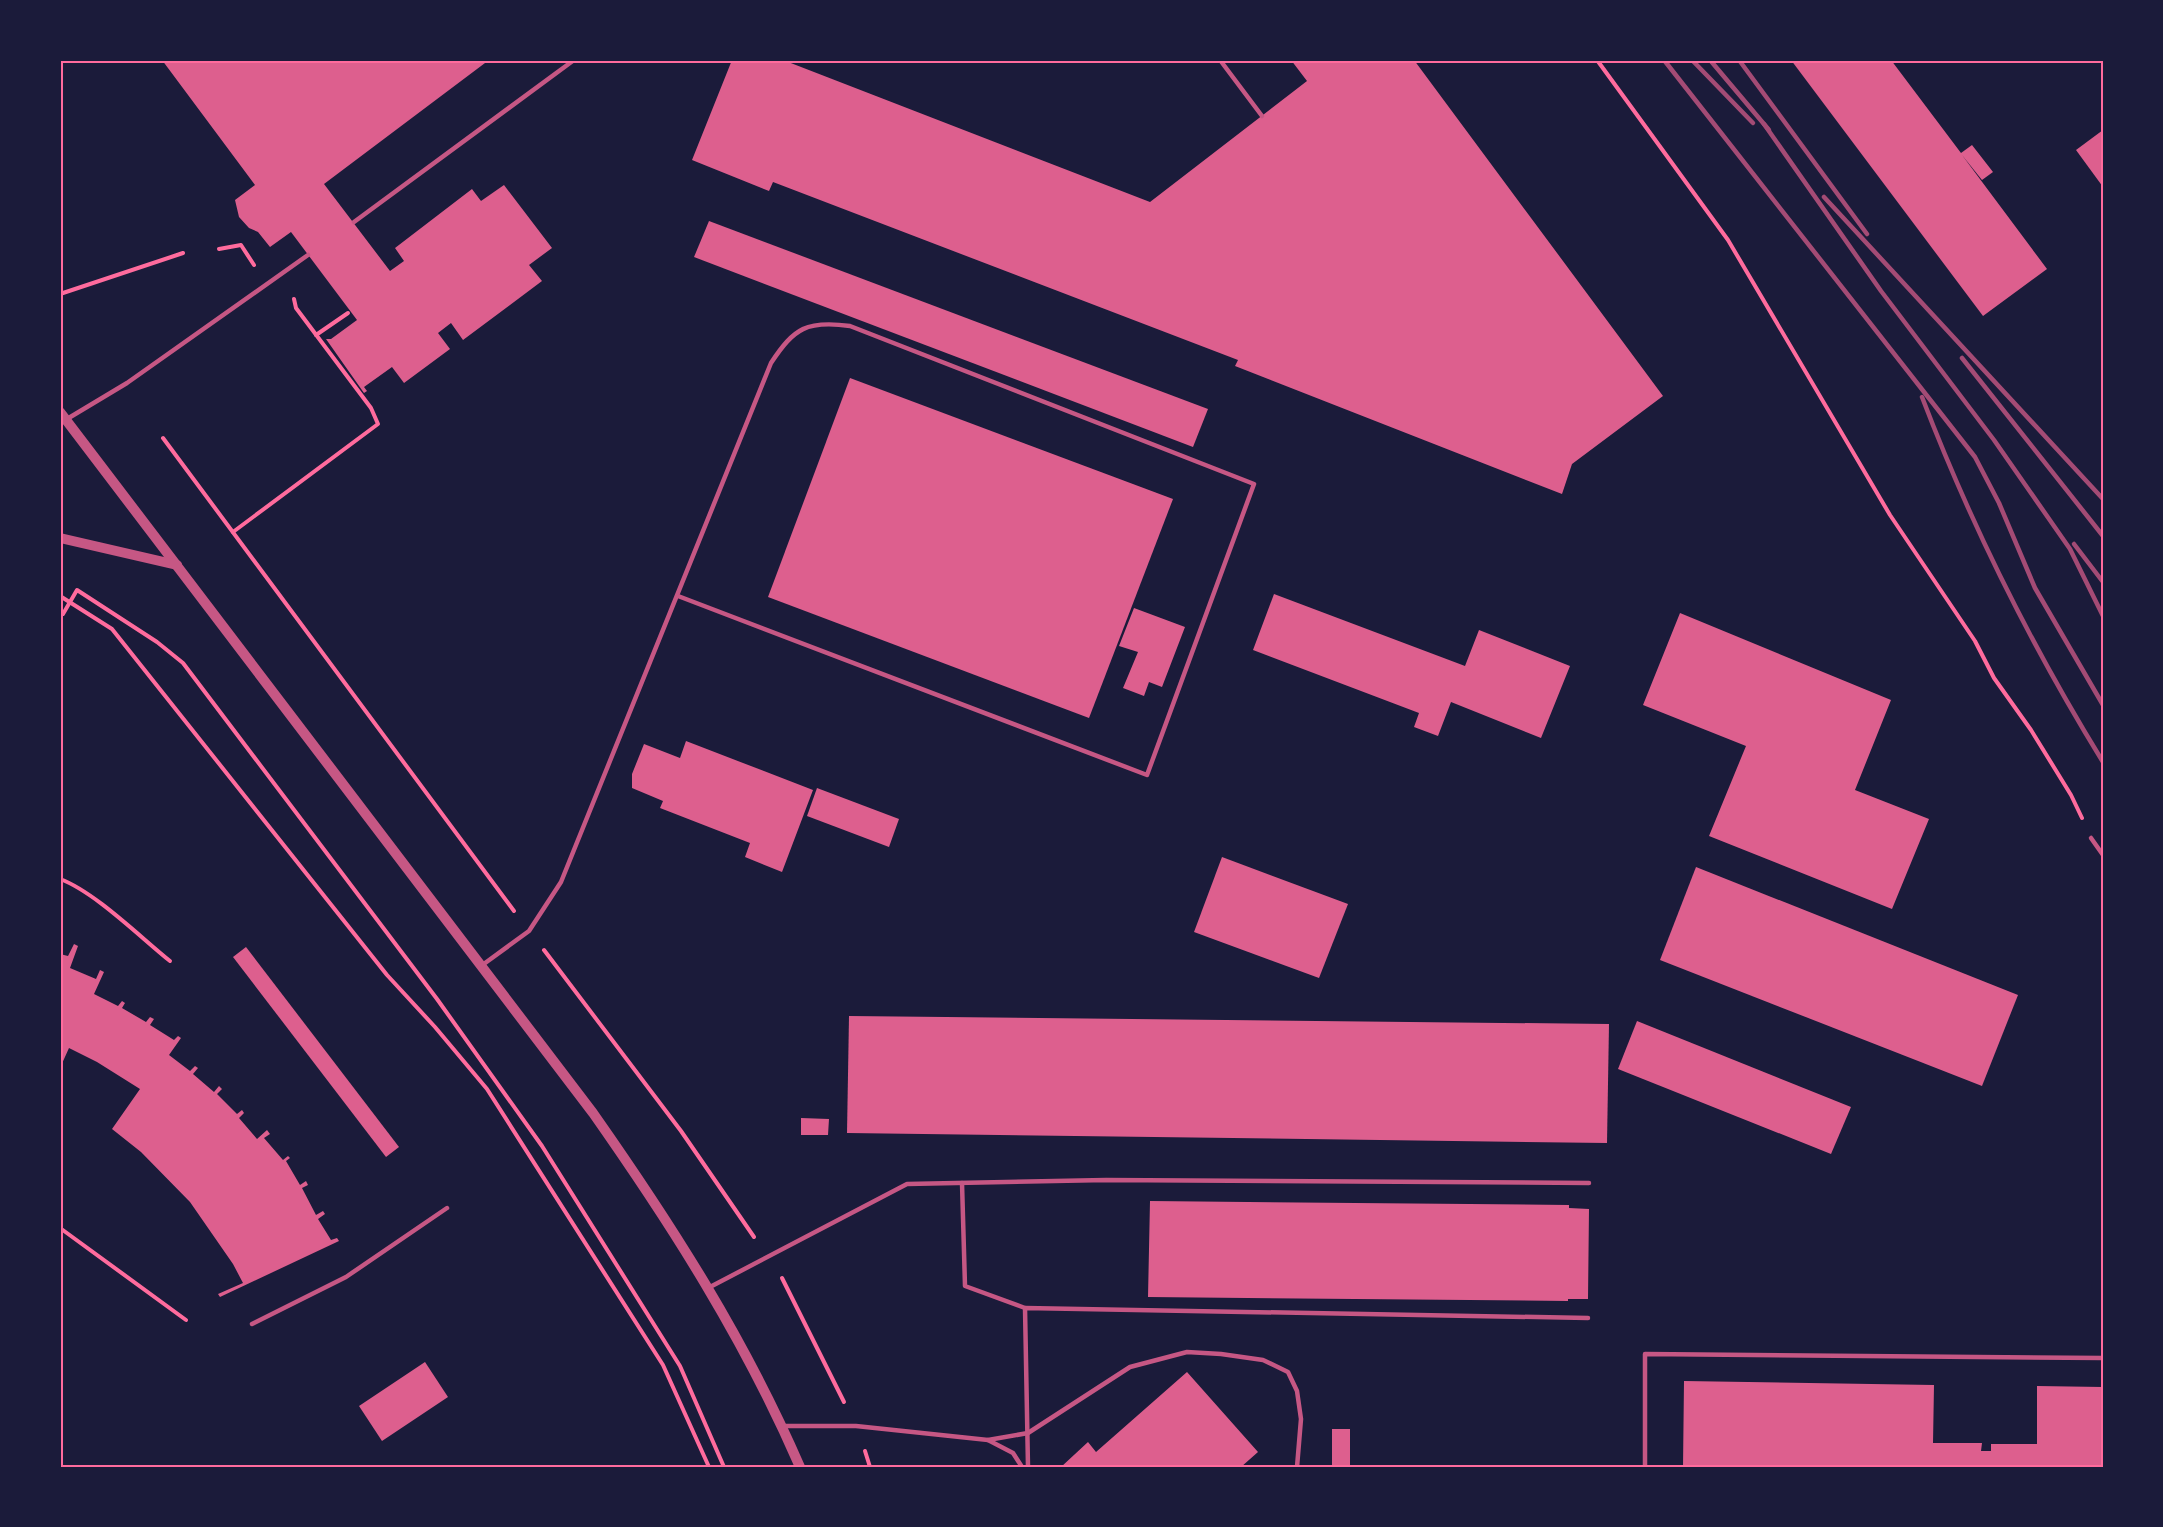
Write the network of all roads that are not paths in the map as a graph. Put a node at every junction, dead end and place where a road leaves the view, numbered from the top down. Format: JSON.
{"nodes":[{"id":1,"x":574,"y":60,"type":"edge"},
{"id":2,"x":1220,"y":60,"type":"edge"},
{"id":3,"x":1262,"y":116,"type":"dead end"},
{"id":4,"x":354,"y":222,"type":"dead end"},
{"id":5,"x":308,"y":255,"type":"dead end"},
{"id":6,"x":62,"y":419,"type":"edge"},
{"id":7,"x":60,"y":538,"type":"edge"},
{"id":8,"x":177,"y":565,"type":"junction"},
{"id":9,"x":678,"y":596,"type":"junction"},
{"id":10,"x":2091,"y":838,"type":"road end"},
{"id":11,"x":2103,"y":855,"type":"edge"},
{"id":12,"x":481,"y":966,"type":"junction"},
{"id":13,"x":962,"y":1183,"type":"junction"},
{"id":14,"x":1590,"y":1184,"type":"dead end"},
{"id":15,"x":447,"y":1208,"type":"dead end"},
{"id":16,"x":710,"y":1287,"type":"junction"},
{"id":17,"x":1026,"y":1308,"type":"junction"},
{"id":18,"x":1588,"y":1318,"type":"dead end"},
{"id":19,"x":252,"y":1324,"type":"dead end"},
{"id":20,"x":2103,"y":1358,"type":"edge"},
{"id":21,"x":783,"y":1426,"type":"junction"},
{"id":22,"x":1029,"y":1433,"type":"junction"},
{"id":23,"x":988,"y":1440,"type":"junction"},
{"id":24,"x":800,"y":1467,"type":"edge"},
{"id":25,"x":1022,"y":1467,"type":"edge"},
{"id":26,"x":1028,"y":1467,"type":"edge"},
{"id":27,"x":1297,"y":1467,"type":"edge"},
{"id":28,"x":1645,"y":1467,"type":"edge"}],
"edges":[{"from":1,"to":4,"type":"lane"},
{"from":2,"to":3,"type":"lane"},
{"from":5,"to":6,"type":"lane"},
{"from":6,"to":8,"type":"street"},
{"from":7,"to":8,"type":"street"},
{"from":8,"to":12,"type":"street"},
{"from":9,"to":9,"type":"lane"},
{"from":9,"to":12,"type":"lane"},
{"from":10,"to":11,"type":"lane"},
{"from":12,"to":16,"type":"street"},
{"from":13,"to":14,"type":"lane"},
{"from":13,"to":16,"type":"lane"},
{"from":13,"to":17,"type":"lane"},
{"from":15,"to":19,"type":"lane"},
{"from":16,"to":21,"type":"street"},
{"from":17,"to":18,"type":"lane"},
{"from":17,"to":22,"type":"lane"},
{"from":20,"to":28,"type":"lane"},
{"from":21,"to":23,"type":"lane"},
{"from":21,"to":24,"type":"street"},
{"from":22,"to":23,"type":"lane"},
{"from":22,"to":26,"type":"lane"},
{"from":22,"to":27,"type":"lane"},
{"from":23,"to":25,"type":"lane"}]}
